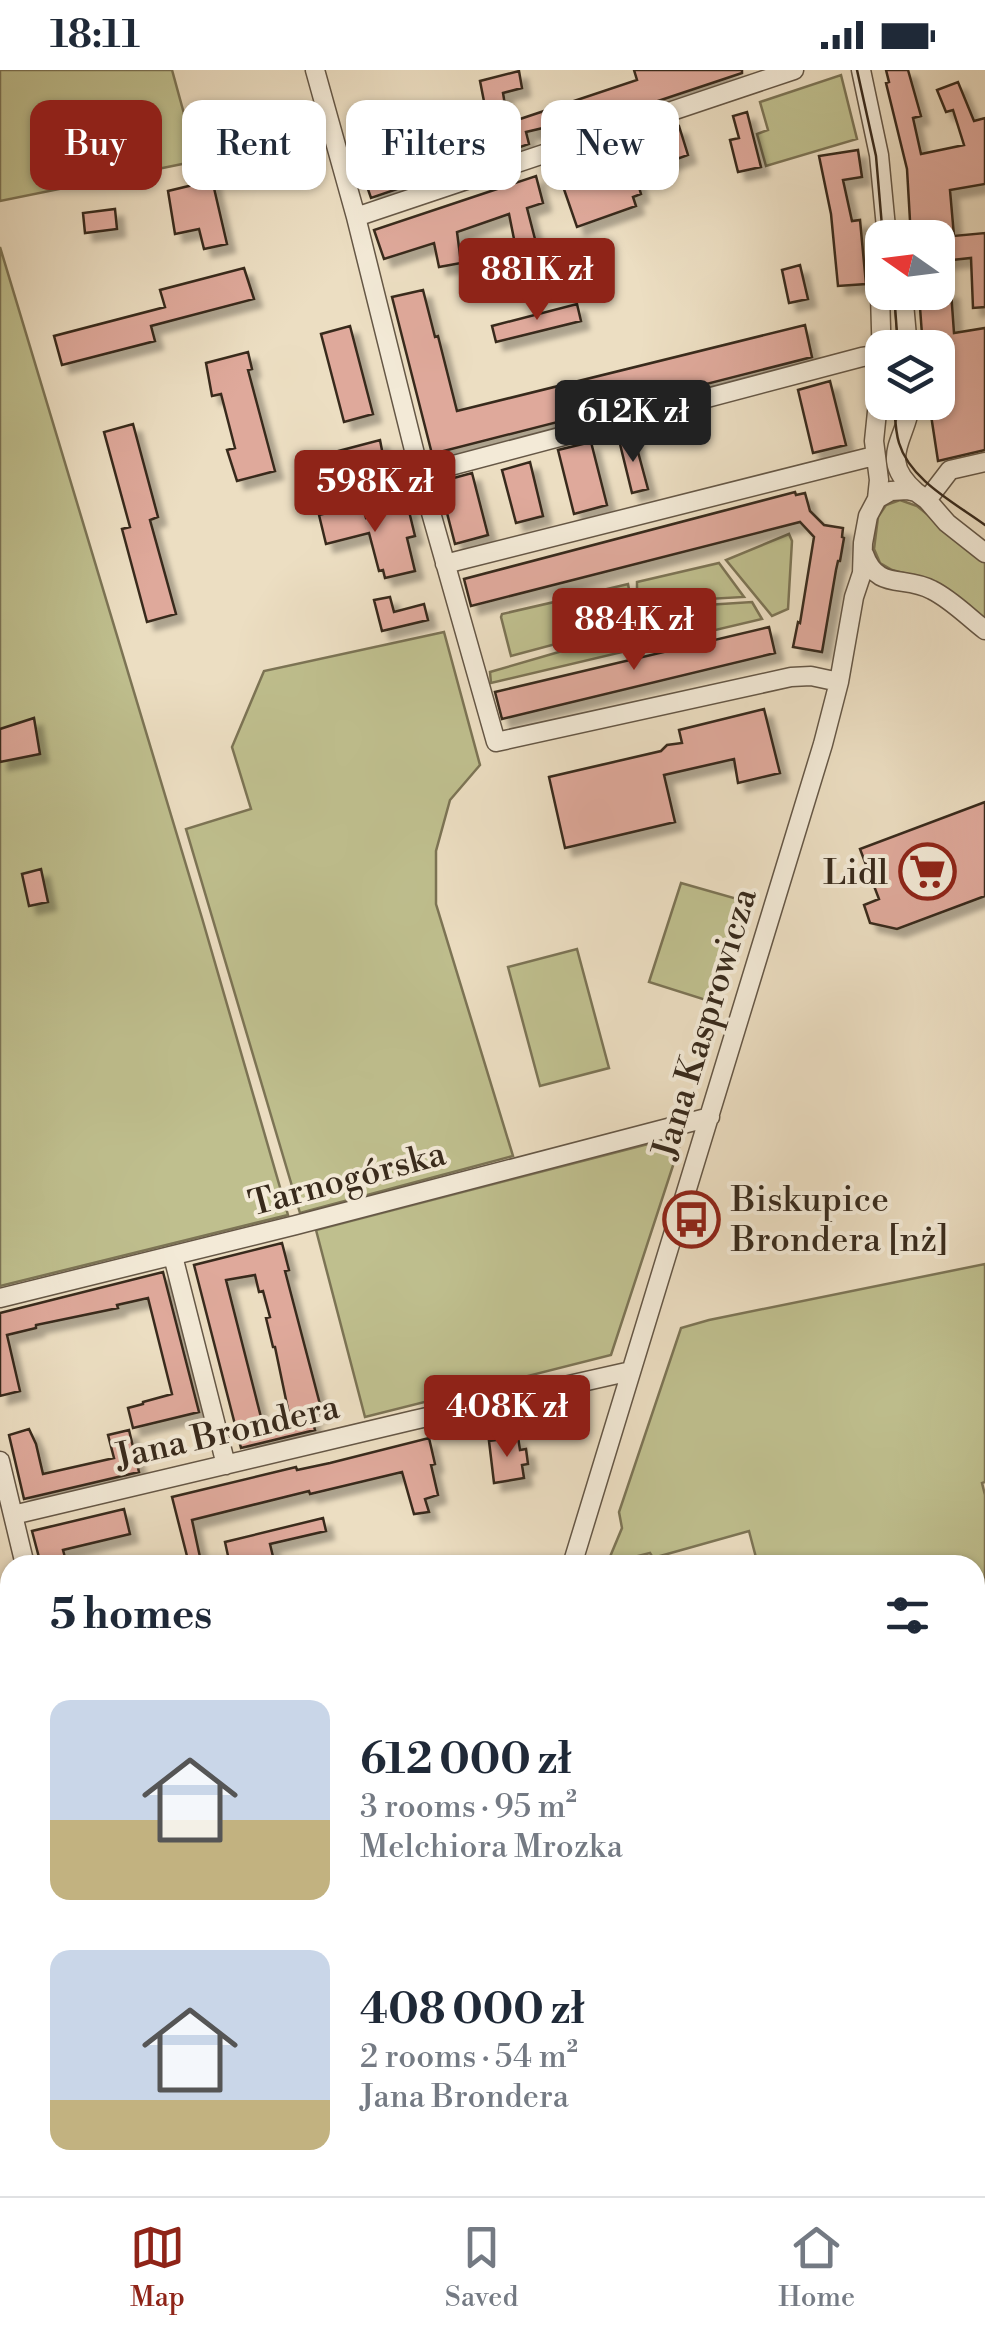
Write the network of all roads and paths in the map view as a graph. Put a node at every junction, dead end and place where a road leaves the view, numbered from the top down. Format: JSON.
{"nodes":[{"id":1,"x":315,"y":70,"type":"edge"},
{"id":2,"x":794,"y":70,"type":"edge"},
{"id":3,"x":861,"y":70,"type":"edge"},
{"id":4,"x":356,"y":217,"type":"junction"},
{"id":5,"x":885,"y":220,"type":"edge"},
{"id":6,"x":865,"y":357,"type":"edge"},
{"id":7,"x":877,"y":420,"type":"edge"},
{"id":8,"x":908,"y":420,"type":"edge"},
{"id":9,"x":874,"y":456,"type":"junction"},
{"id":10,"x":985,"y":462,"type":"edge"},
{"id":11,"x":420,"y":474,"type":"junction"},
{"id":12,"x":921,"y":496,"type":"junction"},
{"id":13,"x":877,"y":500,"type":"junction"},
{"id":14,"x":985,"y":552,"type":"edge"},
{"id":15,"x":864,"y":553,"type":"junction"},
{"id":16,"x":445,"y":564,"type":"junction"},
{"id":17,"x":894,"y":581,"type":"junction"},
{"id":18,"x":853,"y":611,"type":"junction"},
{"id":19,"x":985,"y":630,"type":"edge"},
{"id":20,"x":840,"y":682,"type":"junction"},
{"id":21,"x":710,"y":1117,"type":"junction"},
{"id":22,"x":173,"y":1256,"type":"junction"},
{"id":23,"x":0,"y":1298,"type":"edge"},
{"id":24,"x":631,"y":1371,"type":"junction"},
{"id":25,"x":0,"y":1461,"type":"edge"},
{"id":26,"x":226,"y":1465,"type":"junction"},
{"id":27,"x":13,"y":1515,"type":"junction"},
{"id":28,"x":23,"y":1555,"type":"edge"},
{"id":29,"x":575,"y":1555,"type":"edge"}],
"edges":[{"from":1,"to":4,"type":"street"},
{"from":2,"to":4,"type":"street"},
{"from":3,"to":5,"type":"street"},
{"from":4,"to":11,"type":"street"},
{"from":6,"to":11,"type":"street"},
{"from":7,"to":9,"type":"street","name":"Jana Kasprowicza"},
{"from":8,"to":12,"type":"street"},
{"from":9,"to":13,"type":"street","name":"Jana Kasprowicza"},
{"from":9,"to":16,"type":"street"},
{"from":10,"to":12,"type":"street"},
{"from":11,"to":16,"type":"street"},
{"from":12,"to":13,"type":"street"},
{"from":12,"to":14,"type":"street"},
{"from":13,"to":15,"type":"street","name":"Jana Kasprowicza"},
{"from":15,"to":17,"type":"street"},
{"from":15,"to":18,"type":"street","name":"Jana Kasprowicza"},
{"from":16,"to":20,"type":"street"},
{"from":17,"to":18,"type":"street"},
{"from":17,"to":19,"type":"street"},
{"from":18,"to":20,"type":"street","name":"Jana Kasprowicza"},
{"from":20,"to":21,"type":"street","name":"Jana Kasprowicza"},
{"from":21,"to":22,"type":"street","name":"Tarnogórska"},
{"from":21,"to":24,"type":"street","name":"Jana Kasprowicza"},
{"from":22,"to":23,"type":"street","name":"Tarnogórska"},
{"from":22,"to":26,"type":"street"},
{"from":24,"to":26,"type":"street","name":"Jana Brondera"},
{"from":24,"to":29,"type":"street","name":"Jana Kasprowicza"},
{"from":25,"to":27,"type":"street"},
{"from":26,"to":27,"type":"street","name":"Jana Brondera"},
{"from":27,"to":28,"type":"street"}]}
